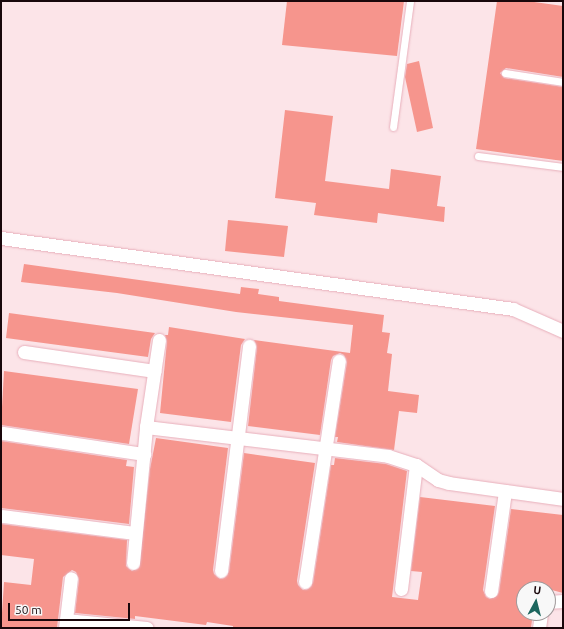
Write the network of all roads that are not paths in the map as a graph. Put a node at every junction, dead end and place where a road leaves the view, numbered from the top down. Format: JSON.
{"nodes":[{"id":1,"x":410,"y":1,"type":"edge"},
{"id":2,"x":505,"y":73,"type":"dead end"},
{"id":3,"x":563,"y":82,"type":"edge"},
{"id":4,"x":393,"y":127,"type":"dead end"},
{"id":5,"x":478,"y":156,"type":"dead end"},
{"id":6,"x":563,"y":168,"type":"edge"},
{"id":7,"x":2,"y":240,"type":"edge"},
{"id":8,"x":563,"y":331,"type":"edge"},
{"id":9,"x":159,"y":340,"type":"dead end"},
{"id":10,"x":249,"y":346,"type":"dead end"},
{"id":11,"x":24,"y":352,"type":"dead end"},
{"id":12,"x":339,"y":361,"type":"dead end"},
{"id":13,"x":155,"y":371,"type":"junction"},
{"id":14,"x":146,"y":427,"type":"junction"},
{"id":15,"x":3,"y":433,"type":"dead end"},
{"id":16,"x":236,"y":438,"type":"junction"},
{"id":17,"x":326,"y":448,"type":"junction"},
{"id":18,"x":144,"y":454,"type":"junction"},
{"id":19,"x":416,"y":465,"type":"junction"},
{"id":20,"x":505,"y":491,"type":"junction"},
{"id":21,"x":563,"y":499,"type":"edge"},
{"id":22,"x":2,"y":516,"type":"edge"},
{"id":23,"x":134,"y":533,"type":"junction"},
{"id":24,"x":133,"y":563,"type":"dead end"},
{"id":25,"x":221,"y":571,"type":"dead end"},
{"id":26,"x":71,"y":578,"type":"dead end"},
{"id":27,"x":305,"y":582,"type":"dead end"},
{"id":28,"x":401,"y":589,"type":"dead end"},
{"id":29,"x":491,"y":591,"type":"dead end"},
{"id":30,"x":66,"y":624,"type":"edge"},
{"id":31,"x":147,"y":628,"type":"edge"}],
"edges":[{"from":1,"to":4,"type":"lane"},
{"from":2,"to":3,"type":"lane"},
{"from":5,"to":6,"type":"lane"},
{"from":7,"to":8,"type":"street"},
{"from":9,"to":13,"type":"street"},
{"from":10,"to":16,"type":"street"},
{"from":11,"to":13,"type":"street"},
{"from":12,"to":17,"type":"street"},
{"from":13,"to":14,"type":"street"},
{"from":14,"to":16,"type":"street"},
{"from":14,"to":18,"type":"street"},
{"from":15,"to":18,"type":"street"},
{"from":16,"to":17,"type":"street"},
{"from":16,"to":25,"type":"street"},
{"from":17,"to":19,"type":"street"},
{"from":17,"to":27,"type":"street"},
{"from":18,"to":23,"type":"street"},
{"from":19,"to":20,"type":"street"},
{"from":19,"to":28,"type":"street"},
{"from":20,"to":21,"type":"street"},
{"from":20,"to":29,"type":"street"},
{"from":22,"to":23,"type":"street"},
{"from":23,"to":24,"type":"street"},
{"from":26,"to":30,"type":"street"},
{"from":30,"to":31,"type":"street"}]}
